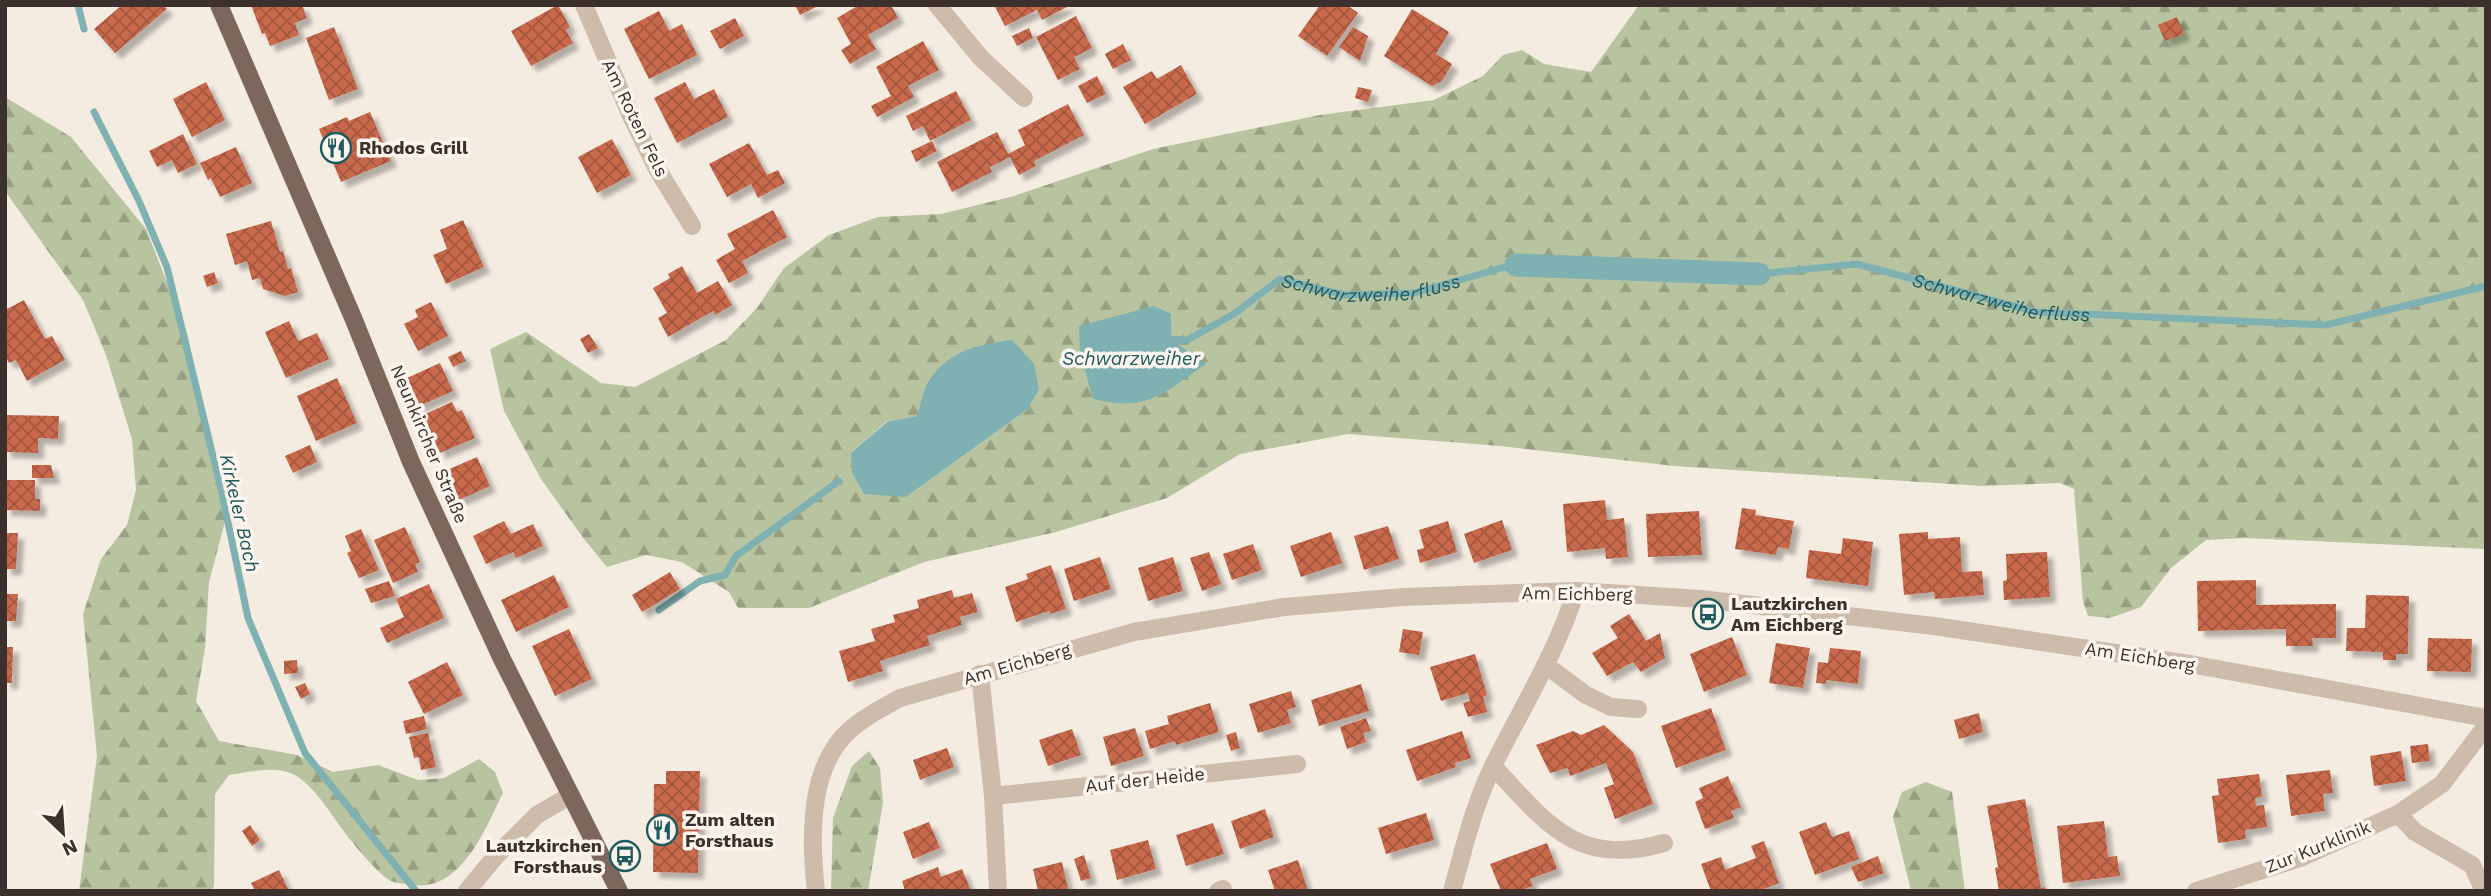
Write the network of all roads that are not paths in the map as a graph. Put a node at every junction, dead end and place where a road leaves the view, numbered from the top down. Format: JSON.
{"nodes":[{"id":1,"x":219,"y":5,"type":"edge"},
{"id":2,"x":584,"y":5,"type":"edge"},
{"id":3,"x":937,"y":5,"type":"edge"},
{"id":4,"x":1024,"y":98,"type":"dead end"},
{"id":5,"x":692,"y":226,"type":"dead end"},
{"id":6,"x":1576,"y":591,"type":"junction"},
{"id":7,"x":1547,"y":666,"type":"junction"},
{"id":8,"x":980,"y":674,"type":"junction"},
{"id":9,"x":1638,"y":709,"type":"dead end"},
{"id":10,"x":2486,"y":718,"type":"edge"},
{"id":11,"x":2486,"y":726,"type":"edge"},
{"id":12,"x":1297,"y":764,"type":"dead end"},
{"id":13,"x":1493,"y":766,"type":"junction"},
{"id":14,"x":571,"y":795,"type":"junction"},
{"id":15,"x":993,"y":796,"type":"junction"},
{"id":16,"x":2398,"y":814,"type":"junction"},
{"id":17,"x":1664,"y":843,"type":"dead end"},
{"id":18,"x":467,"y":891,"type":"edge"},
{"id":19,"x":619,"y":891,"type":"edge"},
{"id":20,"x":816,"y":891,"type":"edge"},
{"id":21,"x":998,"y":891,"type":"edge"},
{"id":22,"x":1452,"y":891,"type":"edge"},
{"id":23,"x":2196,"y":891,"type":"edge"},
{"id":24,"x":2484,"y":891,"type":"edge"}],
"edges":[{"from":1,"to":14,"type":"main road","name":"Neunkircher Straße"},
{"from":2,"to":5,"type":"street","name":"Am Roten Fels"},
{"from":3,"to":4,"type":"street"},
{"from":6,"to":7,"type":"street"},
{"from":6,"to":8,"type":"street","name":"Am Eichberg"},
{"from":6,"to":10,"type":"street","name":"Am Eichberg"},
{"from":7,"to":9,"type":"street"},
{"from":7,"to":13,"type":"street"},
{"from":8,"to":15,"type":"street"},
{"from":8,"to":20,"type":"street","name":"Am Eichberg"},
{"from":11,"to":16,"type":"street","name":"Zur Kurklinik"},
{"from":12,"to":15,"type":"street","name":"Auf der Heide"},
{"from":13,"to":17,"type":"street"},
{"from":13,"to":22,"type":"street"},
{"from":14,"to":18,"type":"street"},
{"from":14,"to":19,"type":"main road","name":"Neunkircher Straße"},
{"from":15,"to":21,"type":"street"},
{"from":16,"to":23,"type":"street","name":"Zur Kurklinik"},
{"from":16,"to":24,"type":"street"}]}
